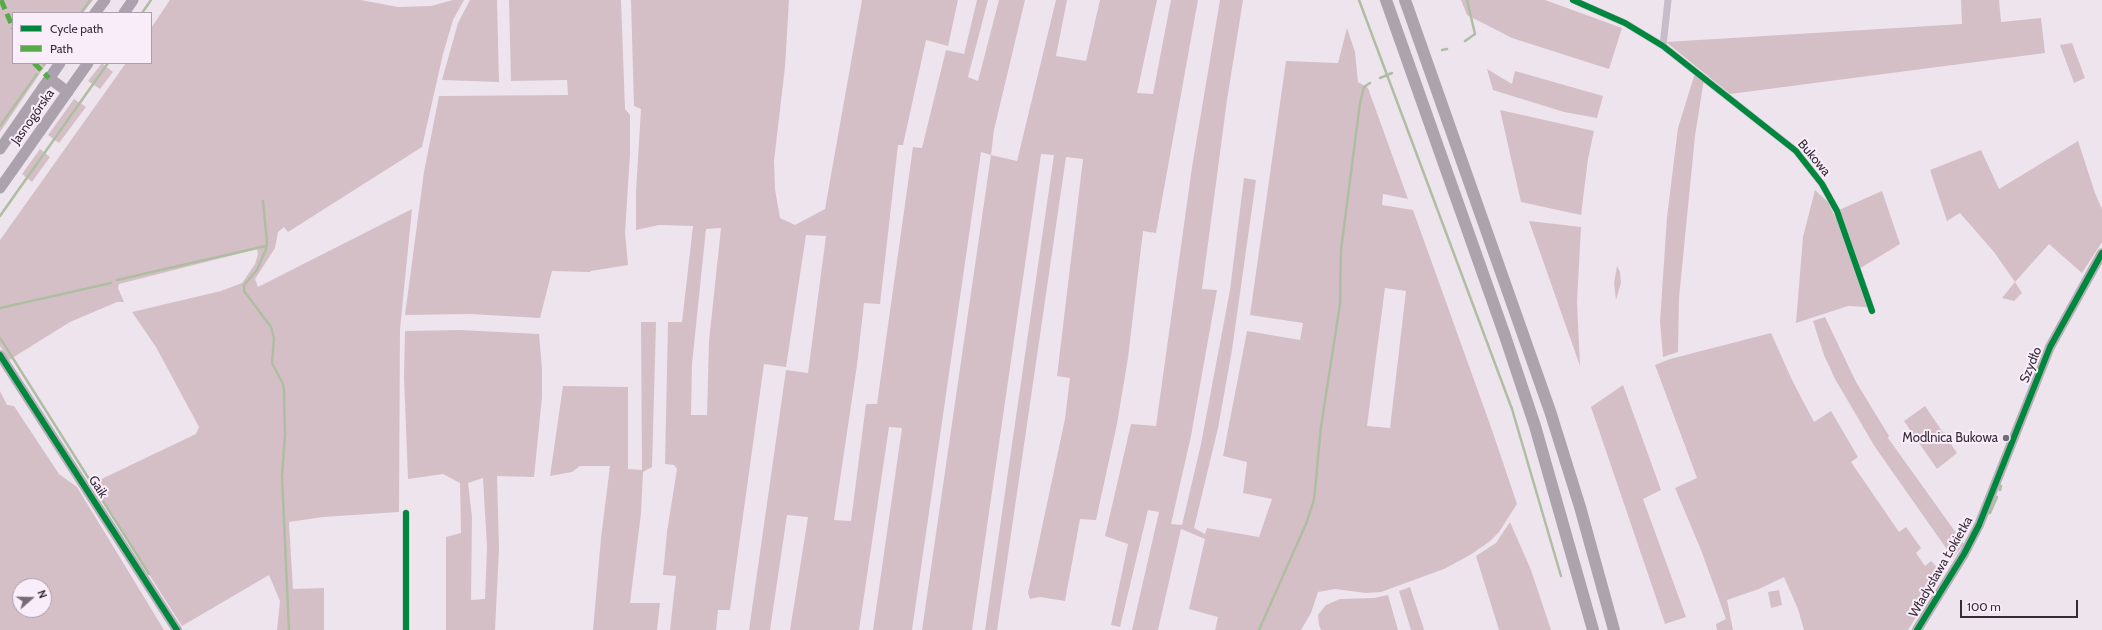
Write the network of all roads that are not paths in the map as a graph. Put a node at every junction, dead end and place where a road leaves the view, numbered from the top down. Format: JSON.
{"nodes":[{"id":1,"x":105,"y":0,"type":"edge"},
{"id":2,"x":133,"y":0,"type":"edge"},
{"id":3,"x":1386,"y":0,"type":"edge"},
{"id":4,"x":1405,"y":0,"type":"edge"},
{"id":5,"x":1573,"y":0,"type":"edge"},
{"id":6,"x":1668,"y":0,"type":"edge"},
{"id":7,"x":96,"y":12,"type":"edge"},
{"id":8,"x":125,"y":12,"type":"edge"},
{"id":9,"x":1663,"y":46,"type":"junction"},
{"id":10,"x":59,"y":64,"type":"edge"},
{"id":11,"x":87,"y":64,"type":"edge"},
{"id":12,"x":49,"y":78,"type":"junction"},
{"id":13,"x":68,"y":92,"type":"junction"},
{"id":14,"x":0,"y":149,"type":"edge"},
{"id":15,"x":0,"y":188,"type":"edge"},
{"id":16,"x":2102,"y":253,"type":"edge"},
{"id":17,"x":1872,"y":311,"type":"dead end"},
{"id":18,"x":0,"y":355,"type":"edge"},
{"id":19,"x":1993,"y":492,"type":"joint"},
{"id":20,"x":406,"y":514,"type":"dead end"},
{"id":21,"x":177,"y":630,"type":"edge"},
{"id":22,"x":406,"y":630,"type":"edge"},
{"id":23,"x":1594,"y":630,"type":"edge"},
{"id":24,"x":1614,"y":630,"type":"edge"},
{"id":25,"x":1917,"y":630,"type":"edge"}],
"edges":[{"from":1,"to":7,"type":"main road"},
{"from":2,"to":8,"type":"main road"},
{"from":3,"to":23,"type":"highway"},
{"from":4,"to":24,"type":"highway"},
{"from":5,"to":9,"type":"street","name":"Bukowa"},
{"from":6,"to":9,"type":"street"},
{"from":9,"to":17,"type":"street","name":"Bukowa"},
{"from":10,"to":12,"type":"main road","name":"Jasnogórska"},
{"from":11,"to":13,"type":"main road","name":"Jasnogórska"},
{"from":12,"to":13,"type":"main road"},
{"from":12,"to":14,"type":"main road","name":"Jasnogórska"},
{"from":13,"to":15,"type":"main road","name":"Jasnogórska"},
{"from":16,"to":19,"type":"street","name":"Szydło"},
{"from":18,"to":21,"type":"street","name":"Gaik"},
{"from":19,"to":25,"type":"street","name":"Władysława Łokietka"},
{"from":20,"to":22,"type":"street"}]}
